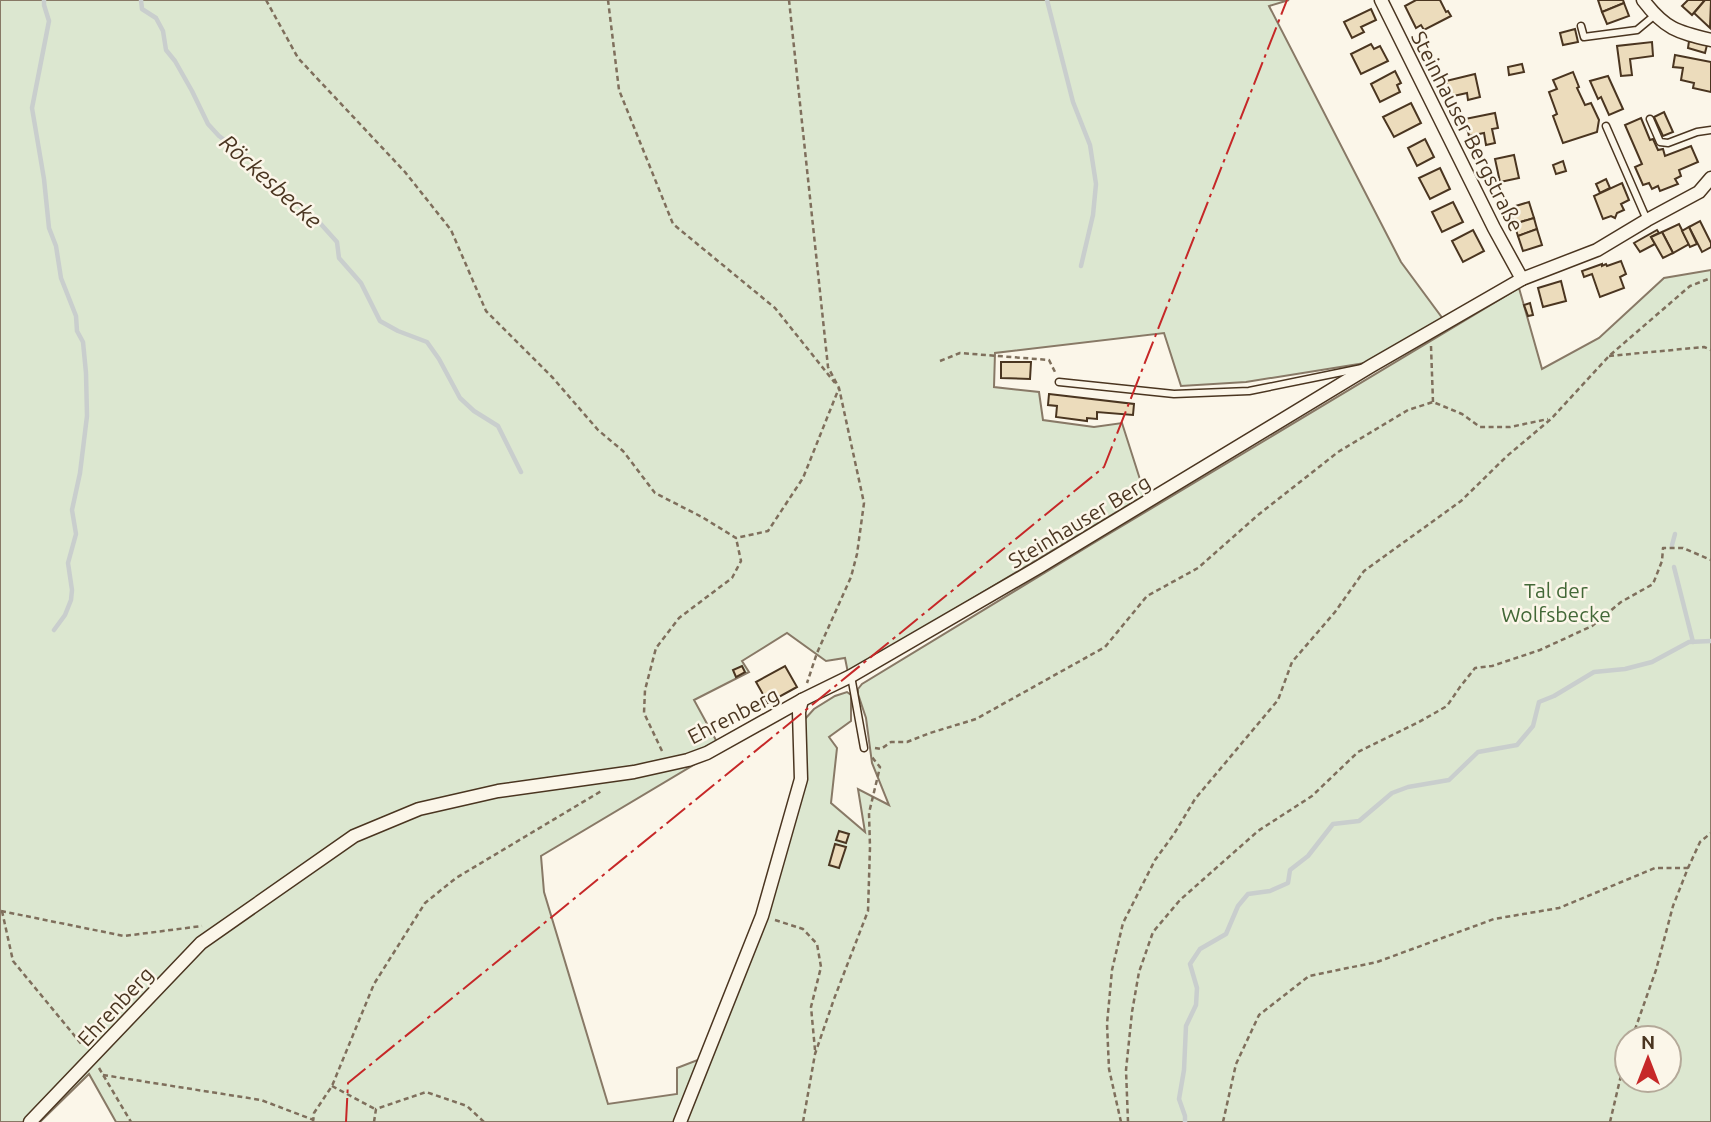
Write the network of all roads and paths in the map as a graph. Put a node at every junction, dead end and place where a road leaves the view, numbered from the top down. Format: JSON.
{"nodes":[{"id":1,"x":266,"y":0,"type":"edge"},
{"id":2,"x":608,"y":0,"type":"edge"},
{"id":3,"x":789,"y":0,"type":"edge"},
{"id":4,"x":1381,"y":0,"type":"edge"},
{"id":5,"x":1643,"y":0,"type":"edge"},
{"id":6,"x":1655,"y":15,"type":"junction"},
{"id":7,"x":1581,"y":26,"type":"dead end"},
{"id":8,"x":1711,"y":40,"type":"edge"},
{"id":9,"x":1650,"y":119,"type":"dead end"},
{"id":10,"x":1606,"y":125,"type":"dead end"},
{"id":11,"x":1711,"y":130,"type":"edge"},
{"id":12,"x":1711,"y":178,"type":"edge"},
{"id":13,"x":1705,"y":193,"type":"edge"},
{"id":14,"x":1647,"y":220,"type":"junction"},
{"id":15,"x":1711,"y":278,"type":"edge"},
{"id":16,"x":1521,"y":279,"type":"junction"},
{"id":17,"x":1431,"y":331,"type":"junction"},
{"id":18,"x":1711,"y":350,"type":"edge"},
{"id":19,"x":1609,"y":356,"type":"junction"},
{"id":20,"x":940,"y":361,"type":"dead end"},
{"id":21,"x":1371,"y":366,"type":"junction"},
{"id":22,"x":1059,"y":382,"type":"joint"},
{"id":23,"x":839,"y":388,"type":"junction"},
{"id":24,"x":1433,"y":402,"type":"junction"},
{"id":25,"x":1551,"y":419,"type":"junction"},
{"id":26,"x":736,"y":538,"type":"junction"},
{"id":27,"x":1711,"y":560,"type":"edge"},
{"id":28,"x":851,"y":676,"type":"junction"},
{"id":29,"x":802,"y":701,"type":"junction"},
{"id":30,"x":864,"y":748,"type":"junction"},
{"id":31,"x":668,"y":765,"type":"junction"},
{"id":32,"x":610,"y":786,"type":"dead end"},
{"id":33,"x":1711,"y":833,"type":"edge"},
{"id":34,"x":1688,"y":868,"type":"junction"},
{"id":35,"x":1,"y":911,"type":"edge"},
{"id":36,"x":762,"y":916,"type":"junction"},
{"id":37,"x":206,"y":926,"type":"dead end"},
{"id":38,"x":1637,"y":1024,"type":"edge"},
{"id":39,"x":815,"y":1054,"type":"junction"},
{"id":40,"x":93,"y":1058,"type":"junction"},
{"id":41,"x":103,"y":1075,"type":"junction"},
{"id":42,"x":332,"y":1086,"type":"junction"},
{"id":43,"x":1617,"y":1094,"type":"edge"},
{"id":44,"x":376,"y":1109,"type":"junction"},
{"id":45,"x":313,"y":1121,"type":"edge"},
{"id":46,"x":30,"y":1122,"type":"edge"},
{"id":47,"x":131,"y":1122,"type":"edge"},
{"id":48,"x":374,"y":1122,"type":"edge"},
{"id":49,"x":484,"y":1122,"type":"edge"},
{"id":50,"x":680,"y":1122,"type":"edge"},
{"id":51,"x":803,"y":1122,"type":"edge"},
{"id":52,"x":1121,"y":1122,"type":"edge"},
{"id":53,"x":1128,"y":1122,"type":"edge"},
{"id":54,"x":1223,"y":1122,"type":"edge"},
{"id":55,"x":1610,"y":1122,"type":"edge"}],
"edges":[{"from":1,"to":26,"type":"path"},
{"from":2,"to":23,"type":"path"},
{"from":3,"to":23,"type":"path"},
{"from":4,"to":16,"type":"street","name":"Steinhauser Bergstraße"},
{"from":5,"to":6,"type":"street"},
{"from":6,"to":7,"type":"lane"},
{"from":6,"to":8,"type":"street"},
{"from":9,"to":11,"type":"lane"},
{"from":10,"to":14,"type":"lane"},
{"from":12,"to":13,"type":"street","name":"Steinhauser Berg"},
{"from":13,"to":14,"type":"street","name":"Steinhauser Berg"},
{"from":14,"to":16,"type":"street","name":"Steinhauser Berg"},
{"from":15,"to":19,"type":"path"},
{"from":16,"to":17,"type":"street","name":"Steinhauser Berg"},
{"from":17,"to":21,"type":"street","name":"Steinhauser Berg"},
{"from":17,"to":24,"type":"path"},
{"from":18,"to":19,"type":"path"},
{"from":19,"to":25,"type":"path"},
{"from":20,"to":22,"type":"path"},
{"from":21,"to":22,"type":"lane","name":"Steinhauser Berg"},
{"from":21,"to":28,"type":"street","name":"Steinhauser Berg"},
{"from":23,"to":26,"type":"path"},
{"from":23,"to":29,"type":"path"},
{"from":24,"to":25,"type":"path"},
{"from":24,"to":30,"type":"path"},
{"from":25,"to":52,"type":"path"},
{"from":26,"to":31,"type":"path"},
{"from":27,"to":53,"type":"path"},
{"from":28,"to":29,"type":"street","name":"Steinhauser Berg"},
{"from":28,"to":30,"type":"lane"},
{"from":29,"to":31,"type":"street","name":"Ehrenberg"},
{"from":29,"to":36,"type":"street","name":"Ehrenberg"},
{"from":30,"to":39,"type":"path"},
{"from":31,"to":40,"type":"street","name":"Ehrenberg"},
{"from":32,"to":42,"type":"path"},
{"from":33,"to":34,"type":"path"},
{"from":34,"to":38,"type":"path"},
{"from":34,"to":54,"type":"path"},
{"from":35,"to":37,"type":"path","name":"Ehrenberg"},
{"from":35,"to":40,"type":"path"},
{"from":36,"to":39,"type":"path"},
{"from":36,"to":50,"type":"street","name":"Ehrenberg"},
{"from":39,"to":51,"type":"path"},
{"from":40,"to":41,"type":"path"},
{"from":40,"to":46,"type":"street","name":"Ehrenberg"},
{"from":41,"to":45,"type":"path"},
{"from":41,"to":47,"type":"path"},
{"from":42,"to":44,"type":"path"},
{"from":42,"to":45,"type":"path"},
{"from":43,"to":55,"type":"path"},
{"from":44,"to":48,"type":"path"},
{"from":44,"to":49,"type":"path"}]}
